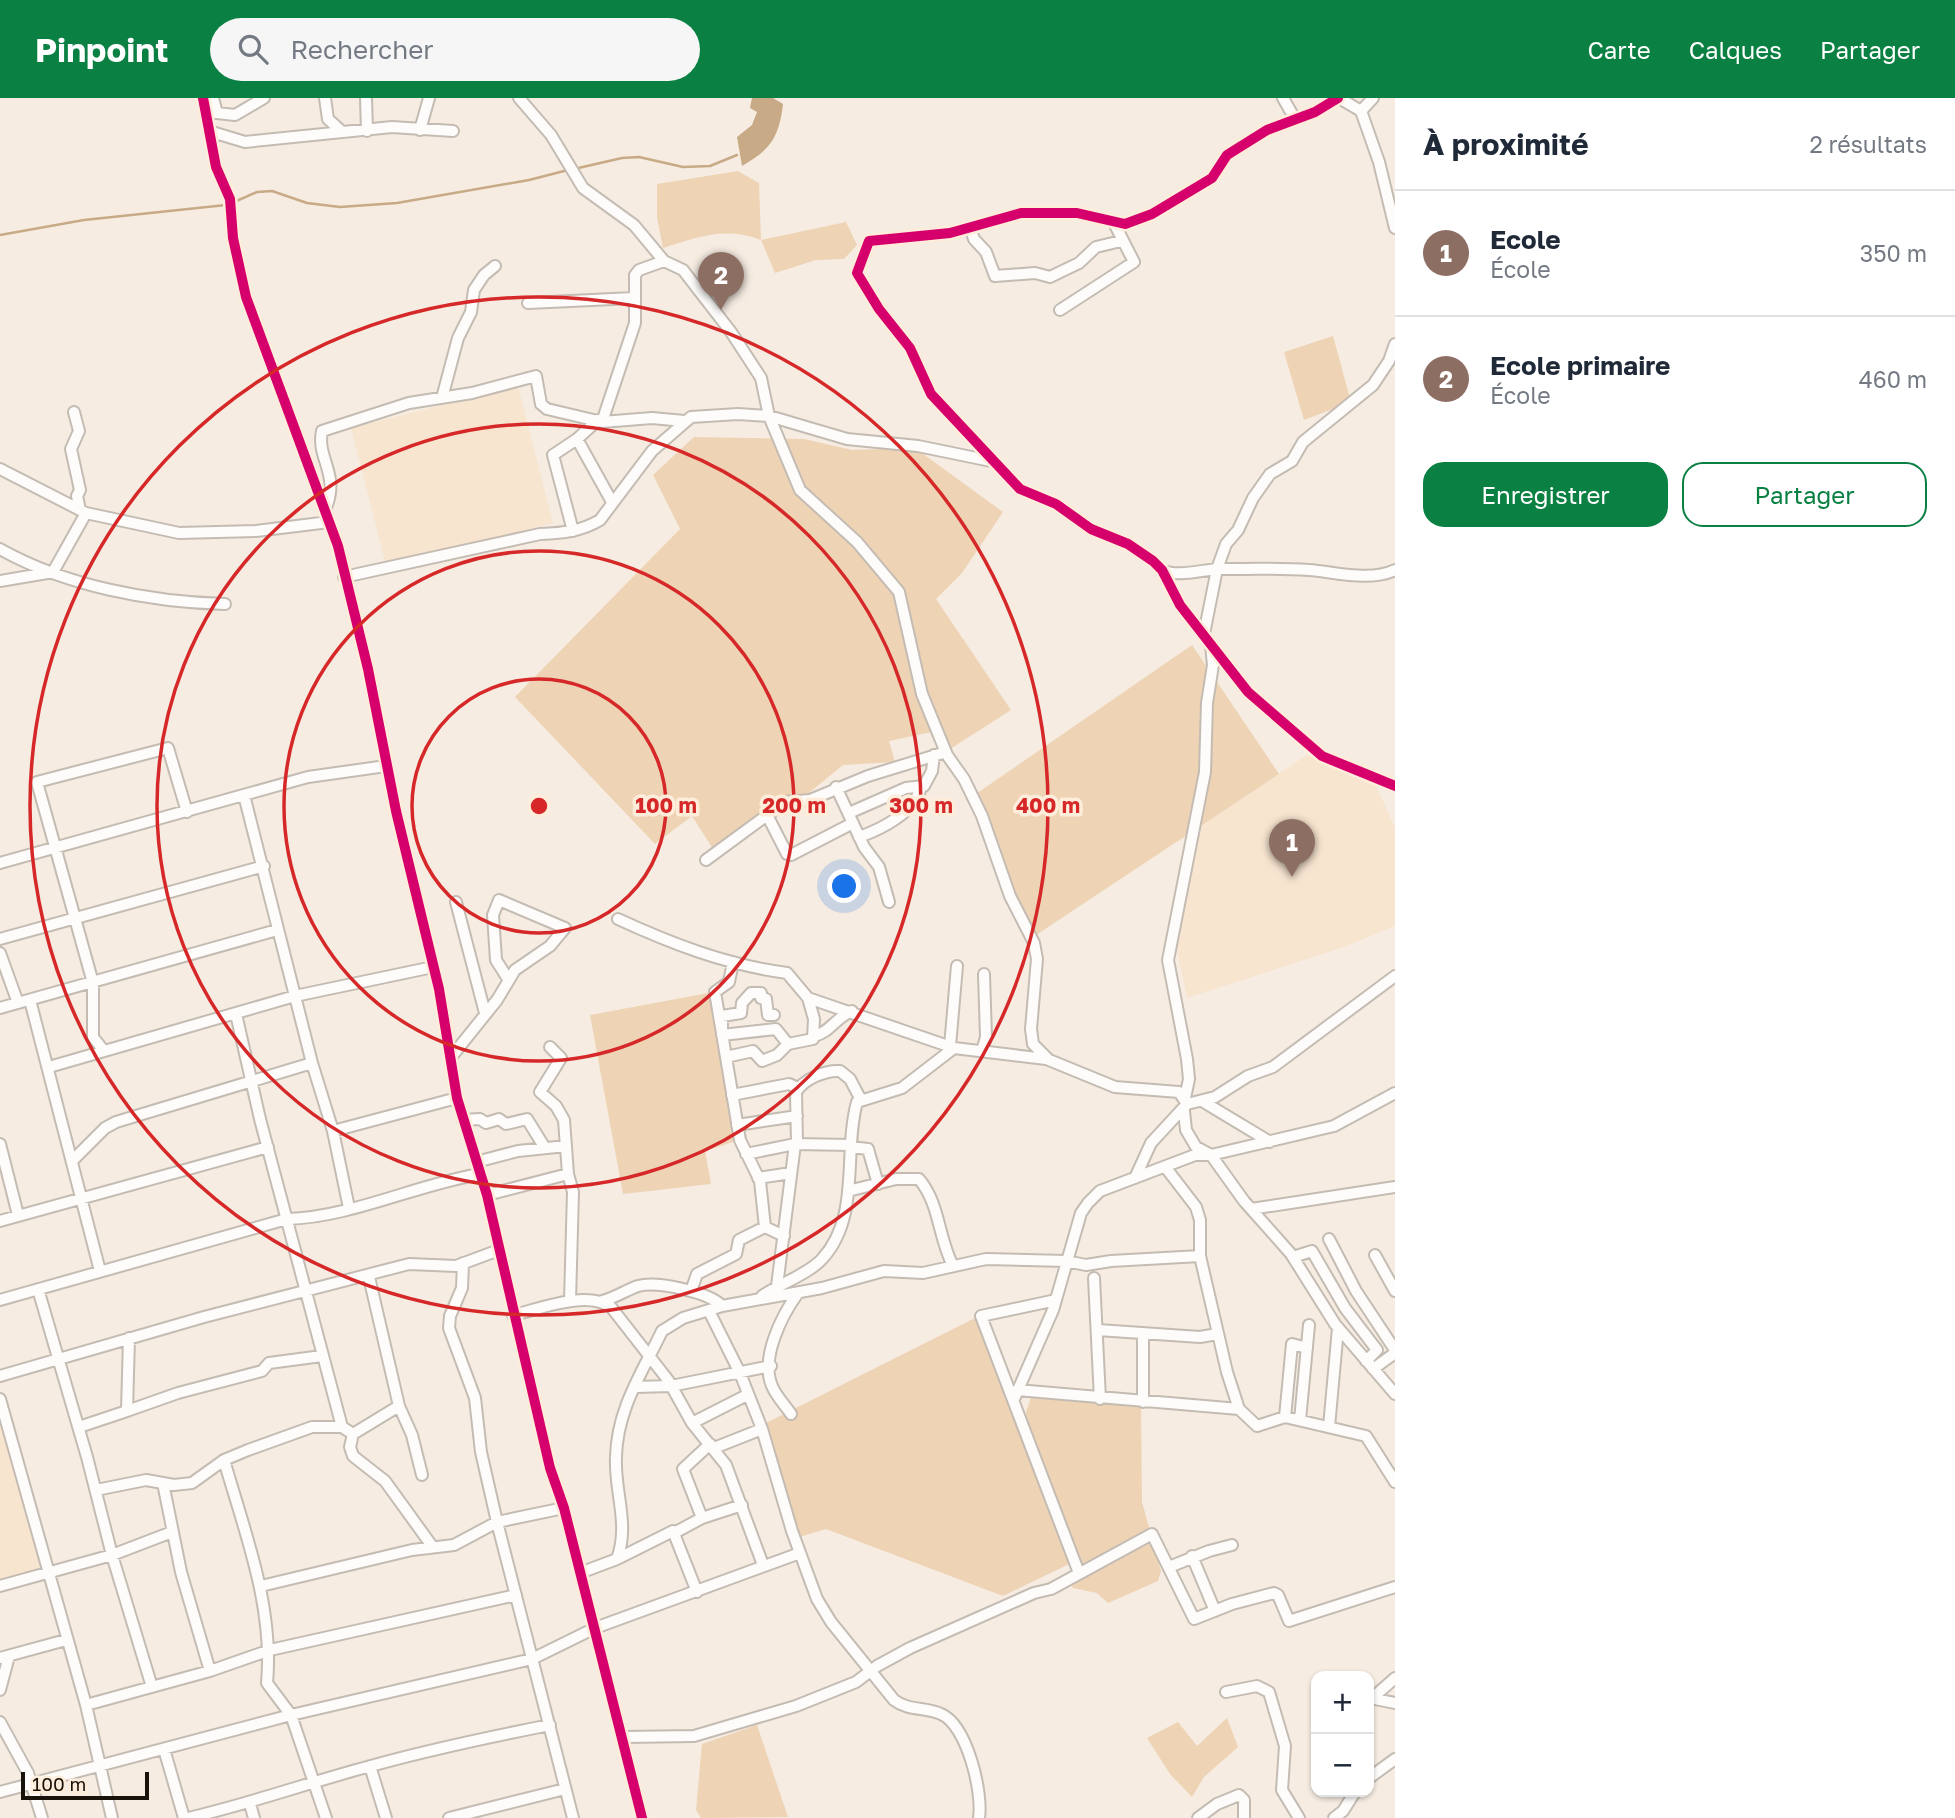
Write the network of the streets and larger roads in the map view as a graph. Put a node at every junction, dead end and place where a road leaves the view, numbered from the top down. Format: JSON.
{"nodes":[{"id":1,"x":203,"y":98,"type":"edge"},
{"id":2,"x":213,"y":98,"type":"edge"},
{"id":3,"x":264,"y":98,"type":"edge"},
{"id":4,"x":325,"y":98,"type":"edge"},
{"id":5,"x":366,"y":98,"type":"edge"},
{"id":6,"x":429,"y":98,"type":"edge"},
{"id":7,"x":519,"y":98,"type":"edge"},
{"id":8,"x":1283,"y":98,"type":"edge"},
{"id":9,"x":1338,"y":98,"type":"edge"},
{"id":10,"x":1373,"y":98,"type":"edge"},
{"id":11,"x":1361,"y":111,"type":"junction"},
{"id":12,"x":212,"y":113,"type":"junction"},
{"id":13,"x":1295,"y":119,"type":"junction"},
{"id":14,"x":340,"y":130,"type":"junction"},
{"id":15,"x":420,"y":130,"type":"junction"},
{"id":16,"x":367,"y":131,"type":"junction"},
{"id":17,"x":453,"y":131,"type":"dead end"},
{"id":18,"x":212,"y":132,"type":"junction"},
{"id":19,"x":1113,"y":221,"type":"junction"},
{"id":20,"x":970,"y":227,"type":"junction"},
{"id":21,"x":1395,"y":228,"type":"edge"},
{"id":22,"x":1121,"y":241,"type":"junction"},
{"id":23,"x":664,"y":261,"type":"junction"},
{"id":24,"x":495,"y":266,"type":"dead end"},
{"id":25,"x":634,"y":298,"type":"junction"},
{"id":26,"x":528,"y":303,"type":"dead end"},
{"id":27,"x":1060,"y":310,"type":"dead end"},
{"id":28,"x":1395,"y":344,"type":"edge"},
{"id":29,"x":442,"y":398,"type":"junction"},
{"id":30,"x":74,"y":412,"type":"dead end"},
{"id":31,"x":769,"y":416,"type":"junction"},
{"id":32,"x":600,"y":421,"type":"junction"},
{"id":33,"x":684,"y":421,"type":"junction"},
{"id":34,"x":577,"y":439,"type":"junction"},
{"id":35,"x":991,"y":461,"type":"junction"},
{"id":36,"x":0,"y":469,"type":"edge"},
{"id":37,"x":612,"y":502,"type":"junction"},
{"id":38,"x":83,"y":512,"type":"junction"},
{"id":39,"x":327,"y":516,"type":"junction"},
{"id":40,"x":573,"y":531,"type":"junction"},
{"id":41,"x":0,"y":549,"type":"edge"},
{"id":42,"x":1217,"y":569,"type":"junction"},
{"id":43,"x":1162,"y":570,"type":"junction"},
{"id":44,"x":1395,"y":570,"type":"edge"},
{"id":45,"x":53,"y":572,"type":"junction"},
{"id":46,"x":344,"y":577,"type":"junction"},
{"id":47,"x":0,"y":581,"type":"edge"},
{"id":48,"x":225,"y":604,"type":"dead end"},
{"id":49,"x":1207,"y":638,"type":"junction"},
{"id":50,"x":946,"y":752,"type":"junction"},
{"id":51,"x":934,"y":755,"type":"junction"},
{"id":52,"x":386,"y":766,"type":"junction"},
{"id":53,"x":1395,"y":786,"type":"edge"},
{"id":54,"x":836,"y":787,"type":"junction"},
{"id":55,"x":920,"y":788,"type":"junction"},
{"id":56,"x":244,"y":795,"type":"junction"},
{"id":57,"x":187,"y":811,"type":"junction"},
{"id":58,"x":767,"y":815,"type":"junction"},
{"id":59,"x":851,"y":818,"type":"junction"},
{"id":60,"x":859,"y":837,"type":"junction"},
{"id":61,"x":56,"y":847,"type":"junction"},
{"id":62,"x":706,"y":860,"type":"dead end"},
{"id":63,"x":0,"y":863,"type":"edge"},
{"id":64,"x":264,"y":866,"type":"junction"},
{"id":65,"x":456,"y":902,"type":"dead end"},
{"id":66,"x":889,"y":902,"type":"dead end"},
{"id":67,"x":77,"y":918,"type":"junction"},
{"id":68,"x":618,"y":919,"type":"dead end"},
{"id":69,"x":277,"y":930,"type":"junction"},
{"id":70,"x":0,"y":939,"type":"edge"},
{"id":71,"x":0,"y":953,"type":"edge"},
{"id":72,"x":733,"y":962,"type":"junction"},
{"id":73,"x":957,"y":966,"type":"dead end"},
{"id":74,"x":433,"y":967,"type":"junction"},
{"id":75,"x":774,"y":971,"type":"junction"},
{"id":76,"x":984,"y":974,"type":"dead end"},
{"id":77,"x":1395,"y":976,"type":"edge"},
{"id":78,"x":508,"y":979,"type":"junction"},
{"id":79,"x":93,"y":984,"type":"junction"},
{"id":80,"x":751,"y":993,"type":"junction"},
{"id":81,"x":295,"y":996,"type":"junction"},
{"id":82,"x":808,"y":998,"type":"junction"},
{"id":83,"x":30,"y":1000,"type":"junction"},
{"id":84,"x":18,"y":1003,"type":"junction"},
{"id":85,"x":0,"y":1008,"type":"edge"},
{"id":86,"x":852,"y":1011,"type":"junction"},
{"id":87,"x":485,"y":1013,"type":"junction"},
{"id":88,"x":236,"y":1014,"type":"junction"},
{"id":89,"x":774,"y":1015,"type":"dead end"},
{"id":90,"x":722,"y":1035,"type":"junction"},
{"id":91,"x":814,"y":1036,"type":"junction"},
{"id":92,"x":788,"y":1044,"type":"junction"},
{"id":93,"x":550,"y":1047,"type":"dead end"},
{"id":94,"x":952,"y":1047,"type":"junction"},
{"id":95,"x":104,"y":1051,"type":"junction"},
{"id":96,"x":982,"y":1051,"type":"junction"},
{"id":97,"x":452,"y":1056,"type":"junction"},
{"id":98,"x":726,"y":1057,"type":"junction"},
{"id":99,"x":1049,"y":1060,"type":"junction"},
{"id":100,"x":312,"y":1063,"type":"junction"},
{"id":101,"x":49,"y":1067,"type":"junction"},
{"id":102,"x":251,"y":1080,"type":"junction"},
{"id":103,"x":798,"y":1088,"type":"junction"},
{"id":104,"x":1395,"y":1093,"type":"edge"},
{"id":105,"x":732,"y":1095,"type":"junction"},
{"id":106,"x":457,"y":1098,"type":"junction"},
{"id":107,"x":860,"y":1100,"type":"junction"},
{"id":108,"x":1202,"y":1101,"type":"junction"},
{"id":109,"x":1185,"y":1104,"type":"junction"},
{"id":110,"x":797,"y":1115,"type":"junction"},
{"id":111,"x":463,"y":1120,"type":"junction"},
{"id":112,"x":737,"y":1125,"type":"junction"},
{"id":113,"x":333,"y":1132,"type":"junction"},
{"id":114,"x":1270,"y":1142,"type":"junction"},
{"id":115,"x":796,"y":1143,"type":"junction"},
{"id":116,"x":0,"y":1144,"type":"edge"},
{"id":117,"x":566,"y":1146,"type":"junction"},
{"id":118,"x":851,"y":1146,"type":"junction"},
{"id":119,"x":268,"y":1147,"type":"junction"},
{"id":120,"x":545,"y":1148,"type":"junction"},
{"id":121,"x":746,"y":1154,"type":"junction"},
{"id":122,"x":1211,"y":1155,"type":"junction"},
{"id":123,"x":72,"y":1161,"type":"junction"},
{"id":124,"x":478,"y":1168,"type":"junction"},
{"id":125,"x":1167,"y":1168,"type":"junction"},
{"id":126,"x":791,"y":1172,"type":"junction"},
{"id":127,"x":568,"y":1174,"type":"junction"},
{"id":128,"x":758,"y":1178,"type":"junction"},
{"id":129,"x":1135,"y":1178,"type":"junction"},
{"id":130,"x":878,"y":1184,"type":"junction"},
{"id":131,"x":1395,"y":1187,"type":"edge"},
{"id":132,"x":848,"y":1191,"type":"junction"},
{"id":133,"x":487,"y":1195,"type":"junction"},
{"id":134,"x":81,"y":1199,"type":"junction"},
{"id":135,"x":349,"y":1208,"type":"junction"},
{"id":136,"x":1251,"y":1209,"type":"junction"},
{"id":137,"x":19,"y":1215,"type":"junction"},
{"id":138,"x":287,"y":1219,"type":"junction"},
{"id":139,"x":0,"y":1221,"type":"edge"},
{"id":140,"x":765,"y":1227,"type":"junction"},
{"id":141,"x":784,"y":1236,"type":"junction"},
{"id":142,"x":1328,"y":1239,"type":"dead end"},
{"id":143,"x":499,"y":1250,"type":"junction"},
{"id":144,"x":1375,"y":1255,"type":"dead end"},
{"id":145,"x":1199,"y":1256,"type":"junction"},
{"id":146,"x":1293,"y":1257,"type":"junction"},
{"id":147,"x":1066,"y":1261,"type":"junction"},
{"id":148,"x":463,"y":1263,"type":"junction"},
{"id":149,"x":953,"y":1266,"type":"junction"},
{"id":150,"x":100,"y":1271,"type":"junction"},
{"id":151,"x":369,"y":1276,"type":"junction"},
{"id":152,"x":1094,"y":1278,"type":"dead end"},
{"id":153,"x":777,"y":1286,"type":"junction"},
{"id":154,"x":38,"y":1289,"type":"junction"},
{"id":155,"x":691,"y":1291,"type":"junction"},
{"id":156,"x":1395,"y":1291,"type":"edge"},
{"id":157,"x":305,"y":1292,"type":"junction"},
{"id":158,"x":798,"y":1293,"type":"junction"},
{"id":159,"x":0,"y":1300,"type":"edge"},
{"id":160,"x":756,"y":1300,"type":"junction"},
{"id":161,"x":1056,"y":1300,"type":"junction"},
{"id":162,"x":570,"y":1301,"type":"junction"},
{"id":163,"x":602,"y":1301,"type":"junction"},
{"id":164,"x":722,"y":1306,"type":"junction"},
{"id":165,"x":709,"y":1311,"type":"junction"},
{"id":166,"x":513,"y":1315,"type":"junction"},
{"id":167,"x":1309,"y":1325,"type":"dead end"},
{"id":168,"x":1338,"y":1328,"type":"junction"},
{"id":169,"x":1098,"y":1330,"type":"junction"},
{"id":170,"x":1143,"y":1332,"type":"junction"},
{"id":171,"x":1216,"y":1334,"type":"junction"},
{"id":172,"x":129,"y":1338,"type":"junction"},
{"id":173,"x":1307,"y":1348,"type":"junction"},
{"id":174,"x":1395,"y":1352,"type":"edge"},
{"id":175,"x":322,"y":1356,"type":"junction"},
{"id":176,"x":649,"y":1356,"type":"junction"},
{"id":177,"x":58,"y":1359,"type":"junction"},
{"id":178,"x":1369,"y":1365,"type":"junction"},
{"id":179,"x":771,"y":1366,"type":"junction"},
{"id":180,"x":740,"y":1373,"type":"junction"},
{"id":181,"x":0,"y":1376,"type":"edge"},
{"id":182,"x":671,"y":1385,"type":"junction"},
{"id":183,"x":635,"y":1387,"type":"junction"},
{"id":184,"x":1016,"y":1394,"type":"junction"},
{"id":185,"x":1395,"y":1394,"type":"edge"},
{"id":186,"x":747,"y":1395,"type":"junction"},
{"id":187,"x":0,"y":1399,"type":"edge"},
{"id":188,"x":1100,"y":1399,"type":"junction"},
{"id":189,"x":1143,"y":1402,"type":"junction"},
{"id":190,"x":399,"y":1406,"type":"junction"},
{"id":191,"x":1239,"y":1409,"type":"junction"},
{"id":192,"x":127,"y":1411,"type":"junction"},
{"id":193,"x":791,"y":1414,"type":"dead end"},
{"id":194,"x":1285,"y":1417,"type":"junction"},
{"id":195,"x":1300,"y":1420,"type":"junction"},
{"id":196,"x":692,"y":1423,"type":"junction"},
{"id":197,"x":79,"y":1427,"type":"junction"},
{"id":198,"x":342,"y":1427,"type":"junction"},
{"id":199,"x":1329,"y":1427,"type":"junction"},
{"id":200,"x":762,"y":1429,"type":"junction"},
{"id":201,"x":353,"y":1434,"type":"junction"},
{"id":202,"x":712,"y":1446,"type":"junction"},
{"id":203,"x":224,"y":1460,"type":"junction"},
{"id":204,"x":422,"y":1475,"type":"dead end"},
{"id":205,"x":1395,"y":1482,"type":"edge"},
{"id":206,"x":163,"y":1483,"type":"junction"},
{"id":207,"x":96,"y":1490,"type":"junction"},
{"id":208,"x":742,"y":1505,"type":"junction"},
{"id":209,"x":564,"y":1507,"type":"junction"},
{"id":210,"x":702,"y":1518,"type":"junction"},
{"id":211,"x":497,"y":1522,"type":"junction"},
{"id":212,"x":172,"y":1532,"type":"junction"},
{"id":213,"x":674,"y":1533,"type":"junction"},
{"id":214,"x":1232,"y":1545,"type":"dead end"},
{"id":215,"x":432,"y":1546,"type":"junction"},
{"id":216,"x":800,"y":1553,"type":"junction"},
{"id":217,"x":111,"y":1555,"type":"junction"},
{"id":218,"x":1192,"y":1556,"type":"junction"},
{"id":219,"x":617,"y":1559,"type":"junction"},
{"id":220,"x":763,"y":1566,"type":"junction"},
{"id":221,"x":1169,"y":1567,"type":"junction"},
{"id":222,"x":47,"y":1573,"type":"junction"},
{"id":223,"x":580,"y":1573,"type":"junction"},
{"id":224,"x":1079,"y":1573,"type":"junction"},
{"id":225,"x":0,"y":1586,"type":"edge"},
{"id":226,"x":261,"y":1586,"type":"junction"},
{"id":227,"x":1395,"y":1587,"type":"edge"},
{"id":228,"x":697,"y":1592,"type":"junction"},
{"id":229,"x":516,"y":1595,"type":"junction"},
{"id":230,"x":1215,"y":1611,"type":"junction"},
{"id":231,"x":595,"y":1628,"type":"junction"},
{"id":232,"x":66,"y":1640,"type":"junction"},
{"id":233,"x":270,"y":1650,"type":"junction"},
{"id":234,"x":4,"y":1657,"type":"edge"},
{"id":235,"x":532,"y":1659,"type":"junction"},
{"id":236,"x":872,"y":1670,"type":"junction"},
{"id":237,"x":210,"y":1671,"type":"junction"},
{"id":238,"x":1395,"y":1678,"type":"edge"},
{"id":239,"x":152,"y":1687,"type":"junction"},
{"id":240,"x":0,"y":1690,"type":"edge"},
{"id":241,"x":1226,"y":1692,"type":"dead end"},
{"id":242,"x":1374,"y":1696,"type":"edge"},
{"id":243,"x":1374,"y":1701,"type":"edge"},
{"id":244,"x":1395,"y":1703,"type":"edge"},
{"id":245,"x":86,"y":1705,"type":"junction"},
{"id":246,"x":290,"y":1715,"type":"junction"},
{"id":247,"x":0,"y":1724,"type":"edge"},
{"id":248,"x":550,"y":1726,"type":"junction"},
{"id":249,"x":624,"y":1737,"type":"junction"},
{"id":250,"x":163,"y":1749,"type":"junction"},
{"id":251,"x":1395,"y":1759,"type":"edge"},
{"id":252,"x":370,"y":1766,"type":"junction"},
{"id":253,"x":100,"y":1768,"type":"junction"},
{"id":254,"x":1374,"y":1774,"type":"edge"},
{"id":255,"x":31,"y":1782,"type":"junction"},
{"id":256,"x":316,"y":1782,"type":"junction"},
{"id":257,"x":565,"y":1788,"type":"junction"},
{"id":258,"x":0,"y":1792,"type":"edge"},
{"id":259,"x":1351,"y":1797,"type":"edge"},
{"id":260,"x":250,"y":1804,"type":"junction"},
{"id":261,"x":42,"y":1818,"type":"edge"},
{"id":262,"x":112,"y":1818,"type":"edge"},
{"id":263,"x":186,"y":1818,"type":"edge"},
{"id":264,"x":254,"y":1818,"type":"edge"},
{"id":265,"x":326,"y":1818,"type":"edge"},
{"id":266,"x":386,"y":1818,"type":"edge"},
{"id":267,"x":449,"y":1818,"type":"edge"},
{"id":268,"x":573,"y":1818,"type":"edge"},
{"id":269,"x":642,"y":1818,"type":"edge"},
{"id":270,"x":979,"y":1818,"type":"edge"},
{"id":271,"x":1198,"y":1818,"type":"edge"},
{"id":272,"x":1244,"y":1818,"type":"edge"},
{"id":273,"x":1299,"y":1818,"type":"edge"},
{"id":274,"x":1334,"y":1818,"type":"edge"}],
"edges":[{"from":1,"to":12,"type":"street"},
{"from":2,"to":12,"type":"street"},
{"from":3,"to":12,"type":"street"},
{"from":4,"to":14,"type":"street"},
{"from":5,"to":16,"type":"street"},
{"from":6,"to":15,"type":"street"},
{"from":7,"to":23,"type":"street"},
{"from":8,"to":13,"type":"street"},
{"from":9,"to":11,"type":"street"},
{"from":9,"to":13,"type":"street"},
{"from":10,"to":11,"type":"street"},
{"from":11,"to":21,"type":"street"},
{"from":12,"to":18,"type":"street"},
{"from":13,"to":19,"type":"street"},
{"from":14,"to":16,"type":"street"},
{"from":14,"to":18,"type":"street"},
{"from":15,"to":16,"type":"street"},
{"from":15,"to":17,"type":"street"},
{"from":18,"to":39,"type":"street"},
{"from":19,"to":20,"type":"street"},
{"from":19,"to":22,"type":"street"},
{"from":20,"to":22,"type":"street"},
{"from":20,"to":35,"type":"street"},
{"from":22,"to":27,"type":"street"},
{"from":23,"to":25,"type":"street"},
{"from":23,"to":31,"type":"street"},
{"from":24,"to":29,"type":"street"},
{"from":25,"to":26,"type":"street"},
{"from":25,"to":32,"type":"street"},
{"from":28,"to":42,"type":"street"},
{"from":29,"to":32,"type":"street"},
{"from":29,"to":39,"type":"street"},
{"from":30,"to":38,"type":"street"},
{"from":31,"to":33,"type":"street"},
{"from":31,"to":35,"type":"street"},
{"from":31,"to":50,"type":"street"},
{"from":32,"to":33,"type":"street"},
{"from":32,"to":34,"type":"street"},
{"from":33,"to":37,"type":"street"},
{"from":34,"to":37,"type":"street"},
{"from":34,"to":40,"type":"street"},
{"from":35,"to":43,"type":"street"},
{"from":36,"to":38,"type":"street"},
{"from":37,"to":40,"type":"street"},
{"from":38,"to":39,"type":"street"},
{"from":38,"to":45,"type":"street"},
{"from":39,"to":46,"type":"street"},
{"from":40,"to":46,"type":"street"},
{"from":41,"to":45,"type":"street"},
{"from":42,"to":43,"type":"street"},
{"from":42,"to":44,"type":"street"},
{"from":42,"to":49,"type":"street"},
{"from":43,"to":49,"type":"street"},
{"from":45,"to":47,"type":"street"},
{"from":45,"to":48,"type":"street"},
{"from":46,"to":52,"type":"street"},
{"from":49,"to":53,"type":"street"},
{"from":49,"to":109,"type":"street"},
{"from":50,"to":51,"type":"street"},
{"from":50,"to":99,"type":"street"},
{"from":51,"to":54,"type":"street"},
{"from":51,"to":55,"type":"street"},
{"from":52,"to":56,"type":"street"},
{"from":52,"to":74,"type":"street"},
{"from":54,"to":58,"type":"street"},
{"from":54,"to":59,"type":"street"},
{"from":55,"to":59,"type":"street"},
{"from":55,"to":60,"type":"street"},
{"from":56,"to":57,"type":"street"},
{"from":56,"to":64,"type":"street"},
{"from":57,"to":61,"type":"street"},
{"from":57,"to":61,"type":"street"},
{"from":58,"to":59,"type":"street"},
{"from":58,"to":62,"type":"street"},
{"from":59,"to":60,"type":"street"},
{"from":60,"to":66,"type":"street"},
{"from":61,"to":63,"type":"street"},
{"from":61,"to":67,"type":"street"},
{"from":64,"to":67,"type":"street"},
{"from":64,"to":69,"type":"street"},
{"from":65,"to":87,"type":"street"},
{"from":67,"to":70,"type":"street"},
{"from":67,"to":79,"type":"street"},
{"from":68,"to":72,"type":"street"},
{"from":69,"to":79,"type":"street"},
{"from":69,"to":81,"type":"street"},
{"from":71,"to":84,"type":"street"},
{"from":72,"to":75,"type":"street"},
{"from":72,"to":90,"type":"street"},
{"from":73,"to":94,"type":"street"},
{"from":74,"to":81,"type":"street"},
{"from":74,"to":97,"type":"street"},
{"from":75,"to":80,"type":"street"},
{"from":75,"to":82,"type":"street"},
{"from":76,"to":96,"type":"street"},
{"from":77,"to":108,"type":"street"},
{"from":78,"to":78,"type":"street"},
{"from":78,"to":87,"type":"street"},
{"from":79,"to":83,"type":"street"},
{"from":79,"to":95,"type":"street"},
{"from":80,"to":89,"type":"street"},
{"from":80,"to":90,"type":"street"},
{"from":81,"to":88,"type":"street"},
{"from":81,"to":100,"type":"street"},
{"from":82,"to":86,"type":"street"},
{"from":82,"to":91,"type":"street"},
{"from":83,"to":84,"type":"street"},
{"from":83,"to":101,"type":"street"},
{"from":84,"to":85,"type":"street"},
{"from":86,"to":91,"type":"street"},
{"from":86,"to":94,"type":"street"},
{"from":87,"to":97,"type":"street"},
{"from":88,"to":95,"type":"street"},
{"from":88,"to":102,"type":"street"},
{"from":90,"to":92,"type":"street"},
{"from":90,"to":98,"type":"street"},
{"from":91,"to":92,"type":"street"},
{"from":92,"to":98,"type":"street"},
{"from":93,"to":117,"type":"street"},
{"from":94,"to":96,"type":"street"},
{"from":94,"to":107,"type":"street"},
{"from":95,"to":101,"type":"street"},
{"from":96,"to":99,"type":"street"},
{"from":97,"to":106,"type":"street"},
{"from":98,"to":105,"type":"street"},
{"from":99,"to":109,"type":"street"},
{"from":100,"to":102,"type":"street"},
{"from":100,"to":113,"type":"street"},
{"from":101,"to":123,"type":"street"},
{"from":102,"to":119,"type":"street"},
{"from":102,"to":123,"type":"street"},
{"from":103,"to":105,"type":"street"},
{"from":103,"to":107,"type":"street"},
{"from":103,"to":110,"type":"street"},
{"from":104,"to":114,"type":"street"},
{"from":105,"to":112,"type":"street"},
{"from":106,"to":111,"type":"street"},
{"from":106,"to":113,"type":"street"},
{"from":107,"to":118,"type":"street"},
{"from":108,"to":109,"type":"street"},
{"from":108,"to":114,"type":"street"},
{"from":109,"to":122,"type":"street"},
{"from":109,"to":129,"type":"street"},
{"from":110,"to":112,"type":"street"},
{"from":110,"to":115,"type":"street"},
{"from":111,"to":120,"type":"street"},
{"from":111,"to":124,"type":"street"},
{"from":112,"to":121,"type":"street"},
{"from":113,"to":135,"type":"street"},
{"from":114,"to":122,"type":"street"},
{"from":115,"to":118,"type":"street"},
{"from":115,"to":121,"type":"street"},
{"from":115,"to":126,"type":"street"},
{"from":116,"to":137,"type":"street"},
{"from":117,"to":120,"type":"street"},
{"from":117,"to":127,"type":"street"},
{"from":118,"to":130,"type":"street"},
{"from":118,"to":132,"type":"street"},
{"from":119,"to":134,"type":"street"},
{"from":119,"to":138,"type":"street"},
{"from":120,"to":124,"type":"street"},
{"from":121,"to":128,"type":"street"},
{"from":122,"to":125,"type":"street"},
{"from":122,"to":136,"type":"street"},
{"from":123,"to":134,"type":"street"},
{"from":124,"to":133,"type":"street"},
{"from":124,"to":135,"type":"street"},
{"from":125,"to":129,"type":"street"},
{"from":125,"to":145,"type":"street"},
{"from":126,"to":128,"type":"street"},
{"from":126,"to":141,"type":"street"},
{"from":127,"to":133,"type":"street"},
{"from":127,"to":162,"type":"street"},
{"from":128,"to":140,"type":"street"},
{"from":129,"to":147,"type":"street"},
{"from":130,"to":132,"type":"street"},
{"from":130,"to":149,"type":"street"},
{"from":131,"to":136,"type":"street"},
{"from":132,"to":153,"type":"street"},
{"from":133,"to":143,"type":"street"},
{"from":134,"to":137,"type":"street"},
{"from":134,"to":150,"type":"street"},
{"from":135,"to":138,"type":"street"},
{"from":136,"to":146,"type":"street"},
{"from":137,"to":139,"type":"street"},
{"from":138,"to":150,"type":"street"},
{"from":138,"to":157,"type":"street"},
{"from":140,"to":141,"type":"street"},
{"from":140,"to":155,"type":"street"},
{"from":141,"to":153,"type":"street"},
{"from":142,"to":174,"type":"street"},
{"from":143,"to":148,"type":"street"},
{"from":143,"to":166,"type":"street"},
{"from":144,"to":156,"type":"street"},
{"from":145,"to":147,"type":"street"},
{"from":145,"to":171,"type":"street"},
{"from":146,"to":168,"type":"street"},
{"from":146,"to":178,"type":"street"},
{"from":147,"to":149,"type":"street"},
{"from":147,"to":161,"type":"street"},
{"from":148,"to":151,"type":"street"},
{"from":148,"to":211,"type":"street"},
{"from":149,"to":158,"type":"street"},
{"from":150,"to":154,"type":"street"},
{"from":151,"to":157,"type":"street"},
{"from":151,"to":190,"type":"street"},
{"from":152,"to":169,"type":"street"},
{"from":153,"to":160,"type":"street"},
{"from":154,"to":159,"type":"street"},
{"from":154,"to":177,"type":"street"},
{"from":155,"to":163,"type":"street"},
{"from":155,"to":164,"type":"street"},
{"from":157,"to":172,"type":"street"},
{"from":157,"to":175,"type":"street"},
{"from":158,"to":160,"type":"street"},
{"from":158,"to":179,"type":"street"},
{"from":160,"to":164,"type":"street"},
{"from":161,"to":184,"type":"street"},
{"from":161,"to":184,"type":"street"},
{"from":162,"to":163,"type":"street"},
{"from":162,"to":166,"type":"street"},
{"from":163,"to":176,"type":"street"},
{"from":164,"to":165,"type":"street"},
{"from":165,"to":176,"type":"street"},
{"from":165,"to":180,"type":"street"},
{"from":166,"to":209,"type":"street"},
{"from":167,"to":173,"type":"street"},
{"from":168,"to":178,"type":"street"},
{"from":168,"to":199,"type":"street"},
{"from":169,"to":170,"type":"street"},
{"from":169,"to":188,"type":"street"},
{"from":170,"to":171,"type":"street"},
{"from":170,"to":189,"type":"street"},
{"from":171,"to":191,"type":"street"},
{"from":172,"to":177,"type":"street"},
{"from":172,"to":192,"type":"street"},
{"from":173,"to":194,"type":"street"},
{"from":173,"to":195,"type":"street"},
{"from":174,"to":178,"type":"street"},
{"from":175,"to":192,"type":"street"},
{"from":175,"to":198,"type":"street"},
{"from":176,"to":182,"type":"street"},
{"from":176,"to":183,"type":"street"},
{"from":177,"to":181,"type":"street"},
{"from":177,"to":197,"type":"street"},
{"from":178,"to":185,"type":"street"},
{"from":179,"to":180,"type":"street"},
{"from":179,"to":193,"type":"street"},
{"from":180,"to":182,"type":"street"},
{"from":180,"to":186,"type":"street"},
{"from":182,"to":183,"type":"street"},
{"from":182,"to":196,"type":"street"},
{"from":183,"to":219,"type":"street"},
{"from":184,"to":188,"type":"street"},
{"from":184,"to":224,"type":"street"},
{"from":186,"to":196,"type":"street"},
{"from":186,"to":200,"type":"street"},
{"from":187,"to":222,"type":"street"},
{"from":188,"to":189,"type":"street"},
{"from":189,"to":191,"type":"street"},
{"from":190,"to":201,"type":"street"},
{"from":190,"to":204,"type":"street"},
{"from":191,"to":194,"type":"street"},
{"from":192,"to":197,"type":"street"},
{"from":194,"to":195,"type":"street"},
{"from":195,"to":199,"type":"street"},
{"from":196,"to":202,"type":"street"},
{"from":197,"to":207,"type":"street"},
{"from":198,"to":201,"type":"street"},
{"from":198,"to":203,"type":"street"},
{"from":199,"to":205,"type":"street"},
{"from":200,"to":202,"type":"street"},
{"from":200,"to":216,"type":"street"},
{"from":201,"to":215,"type":"street"},
{"from":202,"to":208,"type":"street"},
{"from":202,"to":210,"type":"street"},
{"from":203,"to":206,"type":"street"},
{"from":203,"to":226,"type":"street"},
{"from":206,"to":207,"type":"street"},
{"from":206,"to":212,"type":"street"},
{"from":207,"to":217,"type":"street"},
{"from":208,"to":210,"type":"street"},
{"from":208,"to":220,"type":"street"},
{"from":209,"to":211,"type":"street"},
{"from":209,"to":223,"type":"street"},
{"from":210,"to":213,"type":"street"},
{"from":211,"to":215,"type":"street"},
{"from":211,"to":229,"type":"street"},
{"from":212,"to":217,"type":"street"},
{"from":212,"to":237,"type":"street"},
{"from":213,"to":219,"type":"street"},
{"from":213,"to":228,"type":"street"},
{"from":214,"to":218,"type":"street"},
{"from":215,"to":226,"type":"street"},
{"from":216,"to":220,"type":"street"},
{"from":216,"to":236,"type":"street"},
{"from":217,"to":222,"type":"street"},
{"from":217,"to":239,"type":"street"},
{"from":218,"to":221,"type":"street"},
{"from":218,"to":230,"type":"street"},
{"from":219,"to":223,"type":"street"},
{"from":220,"to":228,"type":"street"},
{"from":221,"to":224,"type":"street"},
{"from":221,"to":230,"type":"street"},
{"from":222,"to":225,"type":"street"},
{"from":222,"to":232,"type":"street"},
{"from":223,"to":231,"type":"street"},
{"from":224,"to":236,"type":"street"},
{"from":226,"to":233,"type":"street"},
{"from":227,"to":230,"type":"street"},
{"from":228,"to":231,"type":"street"},
{"from":229,"to":233,"type":"street"},
{"from":229,"to":235,"type":"street"},
{"from":231,"to":235,"type":"street"},
{"from":231,"to":249,"type":"street"},
{"from":232,"to":234,"type":"street"},
{"from":232,"to":245,"type":"street"},
{"from":233,"to":237,"type":"street"},
{"from":233,"to":246,"type":"street"},
{"from":234,"to":240,"type":"street"},
{"from":235,"to":246,"type":"street"},
{"from":235,"to":248,"type":"street"},
{"from":236,"to":249,"type":"street"},
{"from":236,"to":270,"type":"street"},
{"from":237,"to":239,"type":"street"},
{"from":238,"to":242,"type":"street"},
{"from":239,"to":245,"type":"street"},
{"from":241,"to":273,"type":"street"},
{"from":243,"to":244,"type":"street"},
{"from":245,"to":253,"type":"street"},
{"from":246,"to":250,"type":"street"},
{"from":246,"to":256,"type":"street"},
{"from":247,"to":255,"type":"street"},
{"from":248,"to":252,"type":"street"},
{"from":248,"to":257,"type":"street"},
{"from":249,"to":269,"type":"street"},
{"from":250,"to":253,"type":"street"},
{"from":250,"to":263,"type":"street"},
{"from":251,"to":254,"type":"street"},
{"from":252,"to":256,"type":"street"},
{"from":252,"to":266,"type":"street"},
{"from":253,"to":255,"type":"street"},
{"from":253,"to":262,"type":"street"},
{"from":255,"to":258,"type":"street"},
{"from":255,"to":261,"type":"street"},
{"from":256,"to":260,"type":"street"},
{"from":256,"to":265,"type":"street"},
{"from":257,"to":267,"type":"street"},
{"from":257,"to":268,"type":"street"},
{"from":259,"to":274,"type":"street"},
{"from":260,"to":263,"type":"street"},
{"from":260,"to":264,"type":"street"},
{"from":271,"to":272,"type":"street"}]}
